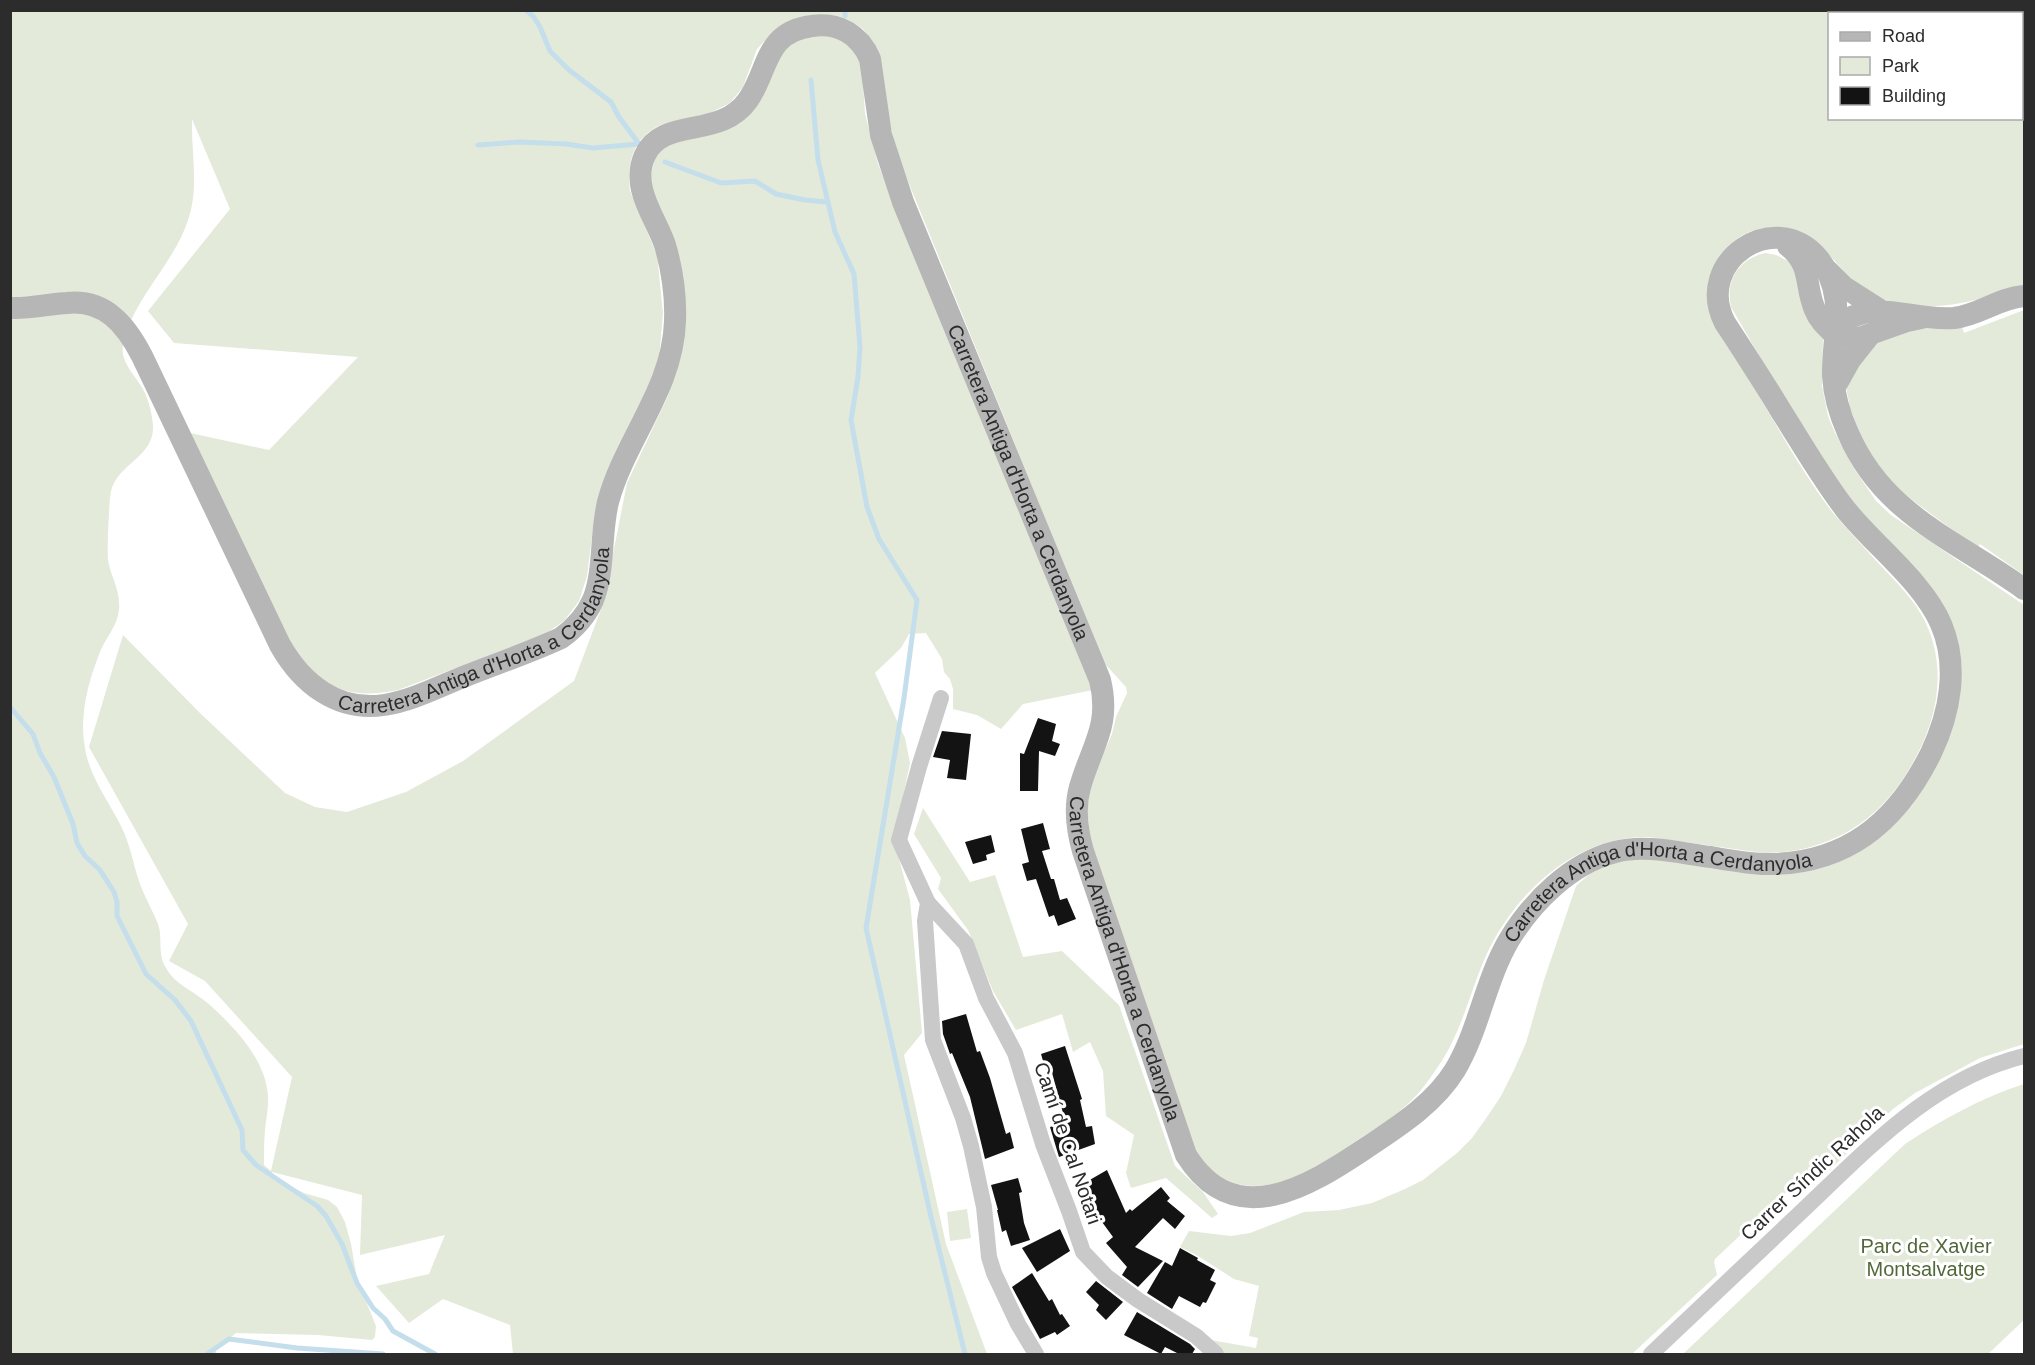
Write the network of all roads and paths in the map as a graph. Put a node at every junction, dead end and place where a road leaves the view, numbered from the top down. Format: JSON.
{"nodes":[{"id":1,"x":1778,"y":239,"type":"junction"},
{"id":2,"x":1824,"y":267,"type":"junction"},
{"id":3,"x":2025,"y":296,"type":"edge"},
{"id":4,"x":10,"y":308,"type":"edge"},
{"id":5,"x":1880,"y":310,"type":"junction"},
{"id":6,"x":1926,"y":317,"type":"junction"},
{"id":7,"x":1836,"y":331,"type":"junction"},
{"id":8,"x":1869,"y":336,"type":"junction"},
{"id":9,"x":1834,"y":389,"type":"junction"},
{"id":10,"x":2025,"y":589,"type":"edge"},
{"id":11,"x":941,"y":698,"type":"dead end"},
{"id":12,"x":928,"y":903,"type":"junction"},
{"id":13,"x":2025,"y":1056,"type":"edge"},
{"id":14,"x":1036,"y":1354,"type":"edge"},
{"id":15,"x":1216,"y":1354,"type":"edge"},
{"id":16,"x":1651,"y":1354,"type":"edge"}],
"edges":[{"from":1,"to":2,"type":"street","name":"Carretera Antiga d'Horta a Cerdanyola"},
{"from":1,"to":4,"type":"street","name":"Carretera Antiga d'Horta a Cerdanyola"},
{"from":1,"to":7,"type":"street"},
{"from":2,"to":5,"type":"street"},
{"from":2,"to":7,"type":"street","name":"Carretera Antiga d'Horta a Cerdanyola"},
{"from":3,"to":6,"type":"street"},
{"from":5,"to":6,"type":"street"},
{"from":5,"to":7,"type":"street"},
{"from":6,"to":8,"type":"street"},
{"from":7,"to":8,"type":"street"},
{"from":7,"to":9,"type":"street","name":"Carretera Antiga d'Horta a Cerdanyola"},
{"from":8,"to":9,"type":"street"},
{"from":9,"to":10,"type":"street","name":"Carretera Antiga d'Horta a Cerdanyola"},
{"from":11,"to":12,"type":"street","name":"Camí de Cal Notari"},
{"from":12,"to":14,"type":"street","name":"Camí de Cal Notari"},
{"from":12,"to":15,"type":"street","name":"Camí de Cal Notari"},
{"from":13,"to":16,"type":"street","name":"Carrer Síndic Rahola"}]}
